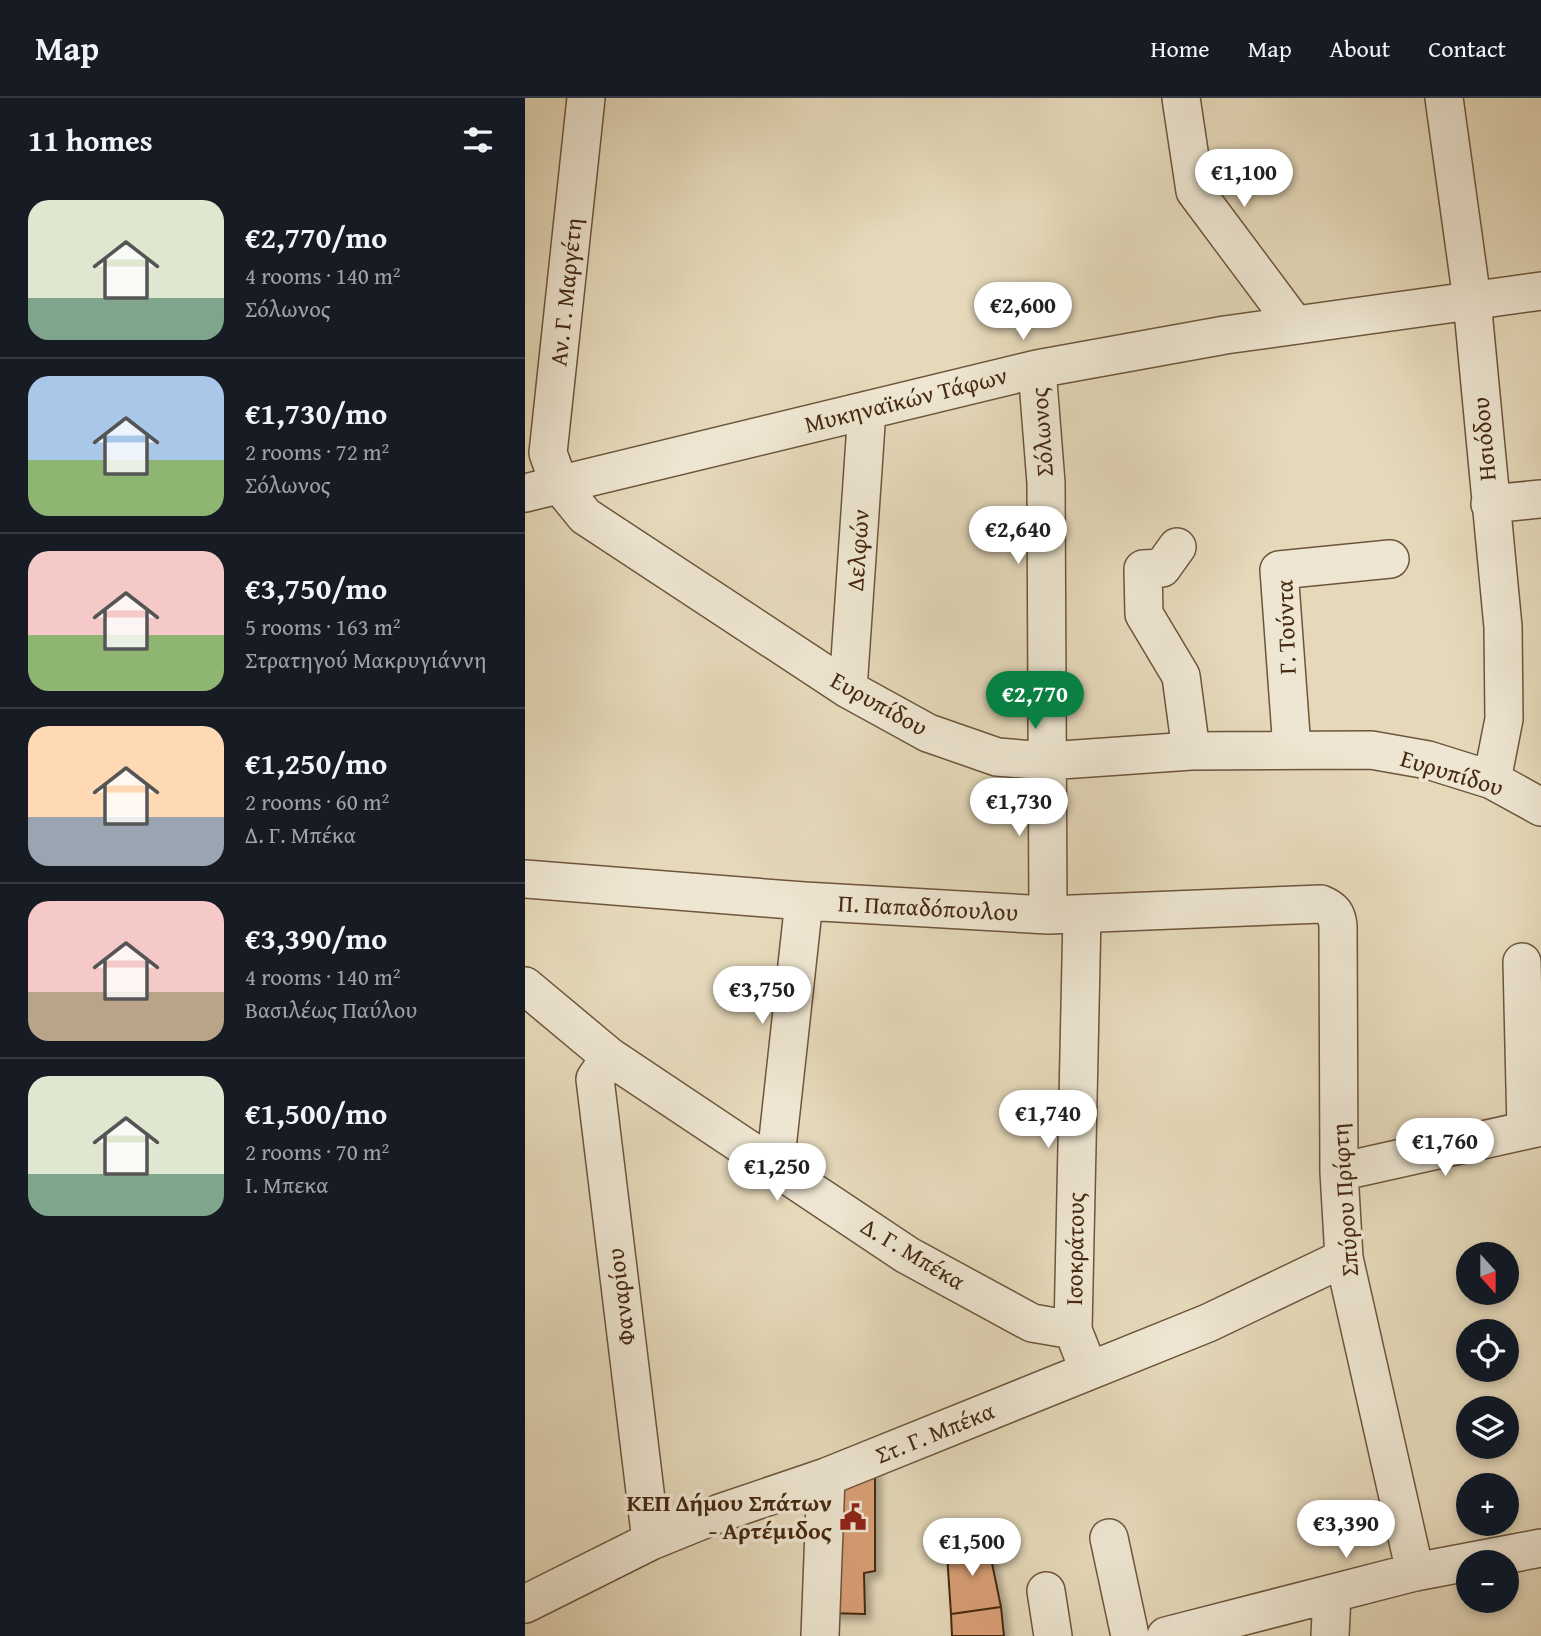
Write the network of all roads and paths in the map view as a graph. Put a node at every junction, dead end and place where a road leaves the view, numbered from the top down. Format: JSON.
{"nodes":[{"id":1,"x":586,"y":98,"type":"edge"},
{"id":2,"x":1181,"y":98,"type":"edge"},
{"id":3,"x":1444,"y":98,"type":"edge"},
{"id":4,"x":1541,"y":291,"type":"edge"},
{"id":5,"x":1472,"y":300,"type":"junction"},
{"id":6,"x":1295,"y":325,"type":"junction"},
{"id":7,"x":1037,"y":369,"type":"junction"},
{"id":8,"x":867,"y":410,"type":"junction"},
{"id":9,"x":542,"y":489,"type":"edge"},
{"id":10,"x":1541,"y":499,"type":"edge"},
{"id":11,"x":1490,"y":504,"type":"junction"},
{"id":12,"x":1177,"y":547,"type":"dead end"},
{"id":13,"x":1390,"y":559,"type":"dead end"},
{"id":14,"x":848,"y":690,"type":"junction"},
{"id":15,"x":1292,"y":749,"type":"junction"},
{"id":16,"x":1191,"y":751,"type":"junction"},
{"id":17,"x":1047,"y":761,"type":"junction"},
{"id":18,"x":1492,"y":780,"type":"junction"},
{"id":19,"x":1541,"y":807,"type":"edge"},
{"id":20,"x":525,"y":878,"type":"edge"},
{"id":21,"x":804,"y":901,"type":"junction"},
{"id":22,"x":1331,"y":908,"type":"joint"},
{"id":23,"x":1065,"y":915,"type":"junction"},
{"id":24,"x":1522,"y":962,"type":"dead end"},
{"id":25,"x":525,"y":986,"type":"edge"},
{"id":26,"x":610,"y":1057,"type":"junction"},
{"id":27,"x":1533,"y":1128,"type":"edge"},
{"id":28,"x":771,"y":1164,"type":"junction"},
{"id":29,"x":1339,"y":1172,"type":"junction"},
{"id":30,"x":1344,"y":1258,"type":"junction"},
{"id":31,"x":1073,"y":1330,"type":"junction"},
{"id":32,"x":1090,"y":1371,"type":"junction"},
{"id":33,"x":826,"y":1477,"type":"junction"},
{"id":34,"x":1109,"y":1538,"type":"dead end"},
{"id":35,"x":650,"y":1541,"type":"junction"},
{"id":36,"x":1541,"y":1548,"type":"edge"},
{"id":37,"x":1415,"y":1572,"type":"junction"},
{"id":38,"x":1046,"y":1591,"type":"dead end"},
{"id":39,"x":1332,"y":1594,"type":"junction"},
{"id":40,"x":525,"y":1604,"type":"edge"},
{"id":41,"x":1207,"y":1631,"type":"edge"},
{"id":42,"x":820,"y":1636,"type":"edge"},
{"id":43,"x":1053,"y":1636,"type":"edge"},
{"id":44,"x":1130,"y":1636,"type":"edge"},
{"id":45,"x":1166,"y":1636,"type":"edge"},
{"id":46,"x":1330,"y":1636,"type":"edge"}],
"edges":[{"from":1,"to":9,"type":"street","name":"Αν. Γ. Μαργέτη"},
{"from":2,"to":6,"type":"street"},
{"from":3,"to":5,"type":"street","name":"Ησιόδου"},
{"from":4,"to":5,"type":"street","name":"Μυκηναϊκών Τάφων"},
{"from":5,"to":6,"type":"street","name":"Μυκηναϊκών Τάφων"},
{"from":5,"to":11,"type":"street","name":"Ησιόδου"},
{"from":6,"to":7,"type":"street","name":"Μυκηναϊκών Τάφων"},
{"from":7,"to":8,"type":"street","name":"Μυκηναϊκών Τάφων"},
{"from":7,"to":17,"type":"street","name":"Σόλωνος"},
{"from":8,"to":9,"type":"street","name":"Μυκηναϊκών Τάφων"},
{"from":8,"to":14,"type":"street","name":"Δελφών"},
{"from":9,"to":14,"type":"street","name":"Ευρυπίδου"},
{"from":10,"to":11,"type":"street"},
{"from":11,"to":18,"type":"street","name":"Ησιόδου"},
{"from":12,"to":16,"type":"street"},
{"from":13,"to":15,"type":"street","name":"Γ. Τούντα"},
{"from":14,"to":17,"type":"street","name":"Ευρυπίδου"},
{"from":15,"to":16,"type":"street","name":"Ευρυπίδου"},
{"from":15,"to":18,"type":"street","name":"Ευρυπίδου"},
{"from":16,"to":17,"type":"street","name":"Ευρυπίδου"},
{"from":17,"to":23,"type":"street","name":"Σόλωνος"},
{"from":18,"to":19,"type":"street","name":"Ευρυπίδου"},
{"from":20,"to":21,"type":"street","name":"Π. Παπαδόπουλου"},
{"from":21,"to":23,"type":"street","name":"Π. Παπαδόπουλου"},
{"from":21,"to":28,"type":"street"},
{"from":22,"to":23,"type":"street","name":"Π. Παπαδόπουλου"},
{"from":22,"to":29,"type":"street","name":"Σπύρου Πρίφτη"},
{"from":23,"to":31,"type":"street","name":"Ισοκράτους"},
{"from":24,"to":27,"type":"street"},
{"from":25,"to":26,"type":"street","name":"Δ. Γ. Μπέκα"},
{"from":26,"to":28,"type":"street","name":"Δ. Γ. Μπέκα"},
{"from":26,"to":35,"type":"street","name":"Φαναρίου"},
{"from":27,"to":29,"type":"street"},
{"from":28,"to":31,"type":"street","name":"Δ. Γ. Μπέκα"},
{"from":29,"to":30,"type":"street","name":"Σπύρου Πρίφτη"},
{"from":30,"to":32,"type":"street","name":"Στ. Γ. Μπέκα"},
{"from":30,"to":37,"type":"street","name":"Σπύρου Πρίφτη"},
{"from":31,"to":32,"type":"street","name":"Ισοκράτους"},
{"from":32,"to":33,"type":"street","name":"Στ. Γ. Μπέκα"},
{"from":33,"to":35,"type":"street","name":"Στ. Γ. Μπέκα"},
{"from":33,"to":42,"type":"street"},
{"from":34,"to":44,"type":"street"},
{"from":35,"to":40,"type":"street","name":"Στ. Γ. Μπέκα"},
{"from":36,"to":37,"type":"street"},
{"from":37,"to":39,"type":"street"},
{"from":38,"to":43,"type":"street"},
{"from":39,"to":41,"type":"street"},
{"from":39,"to":46,"type":"street"},
{"from":41,"to":45,"type":"street"}]}
